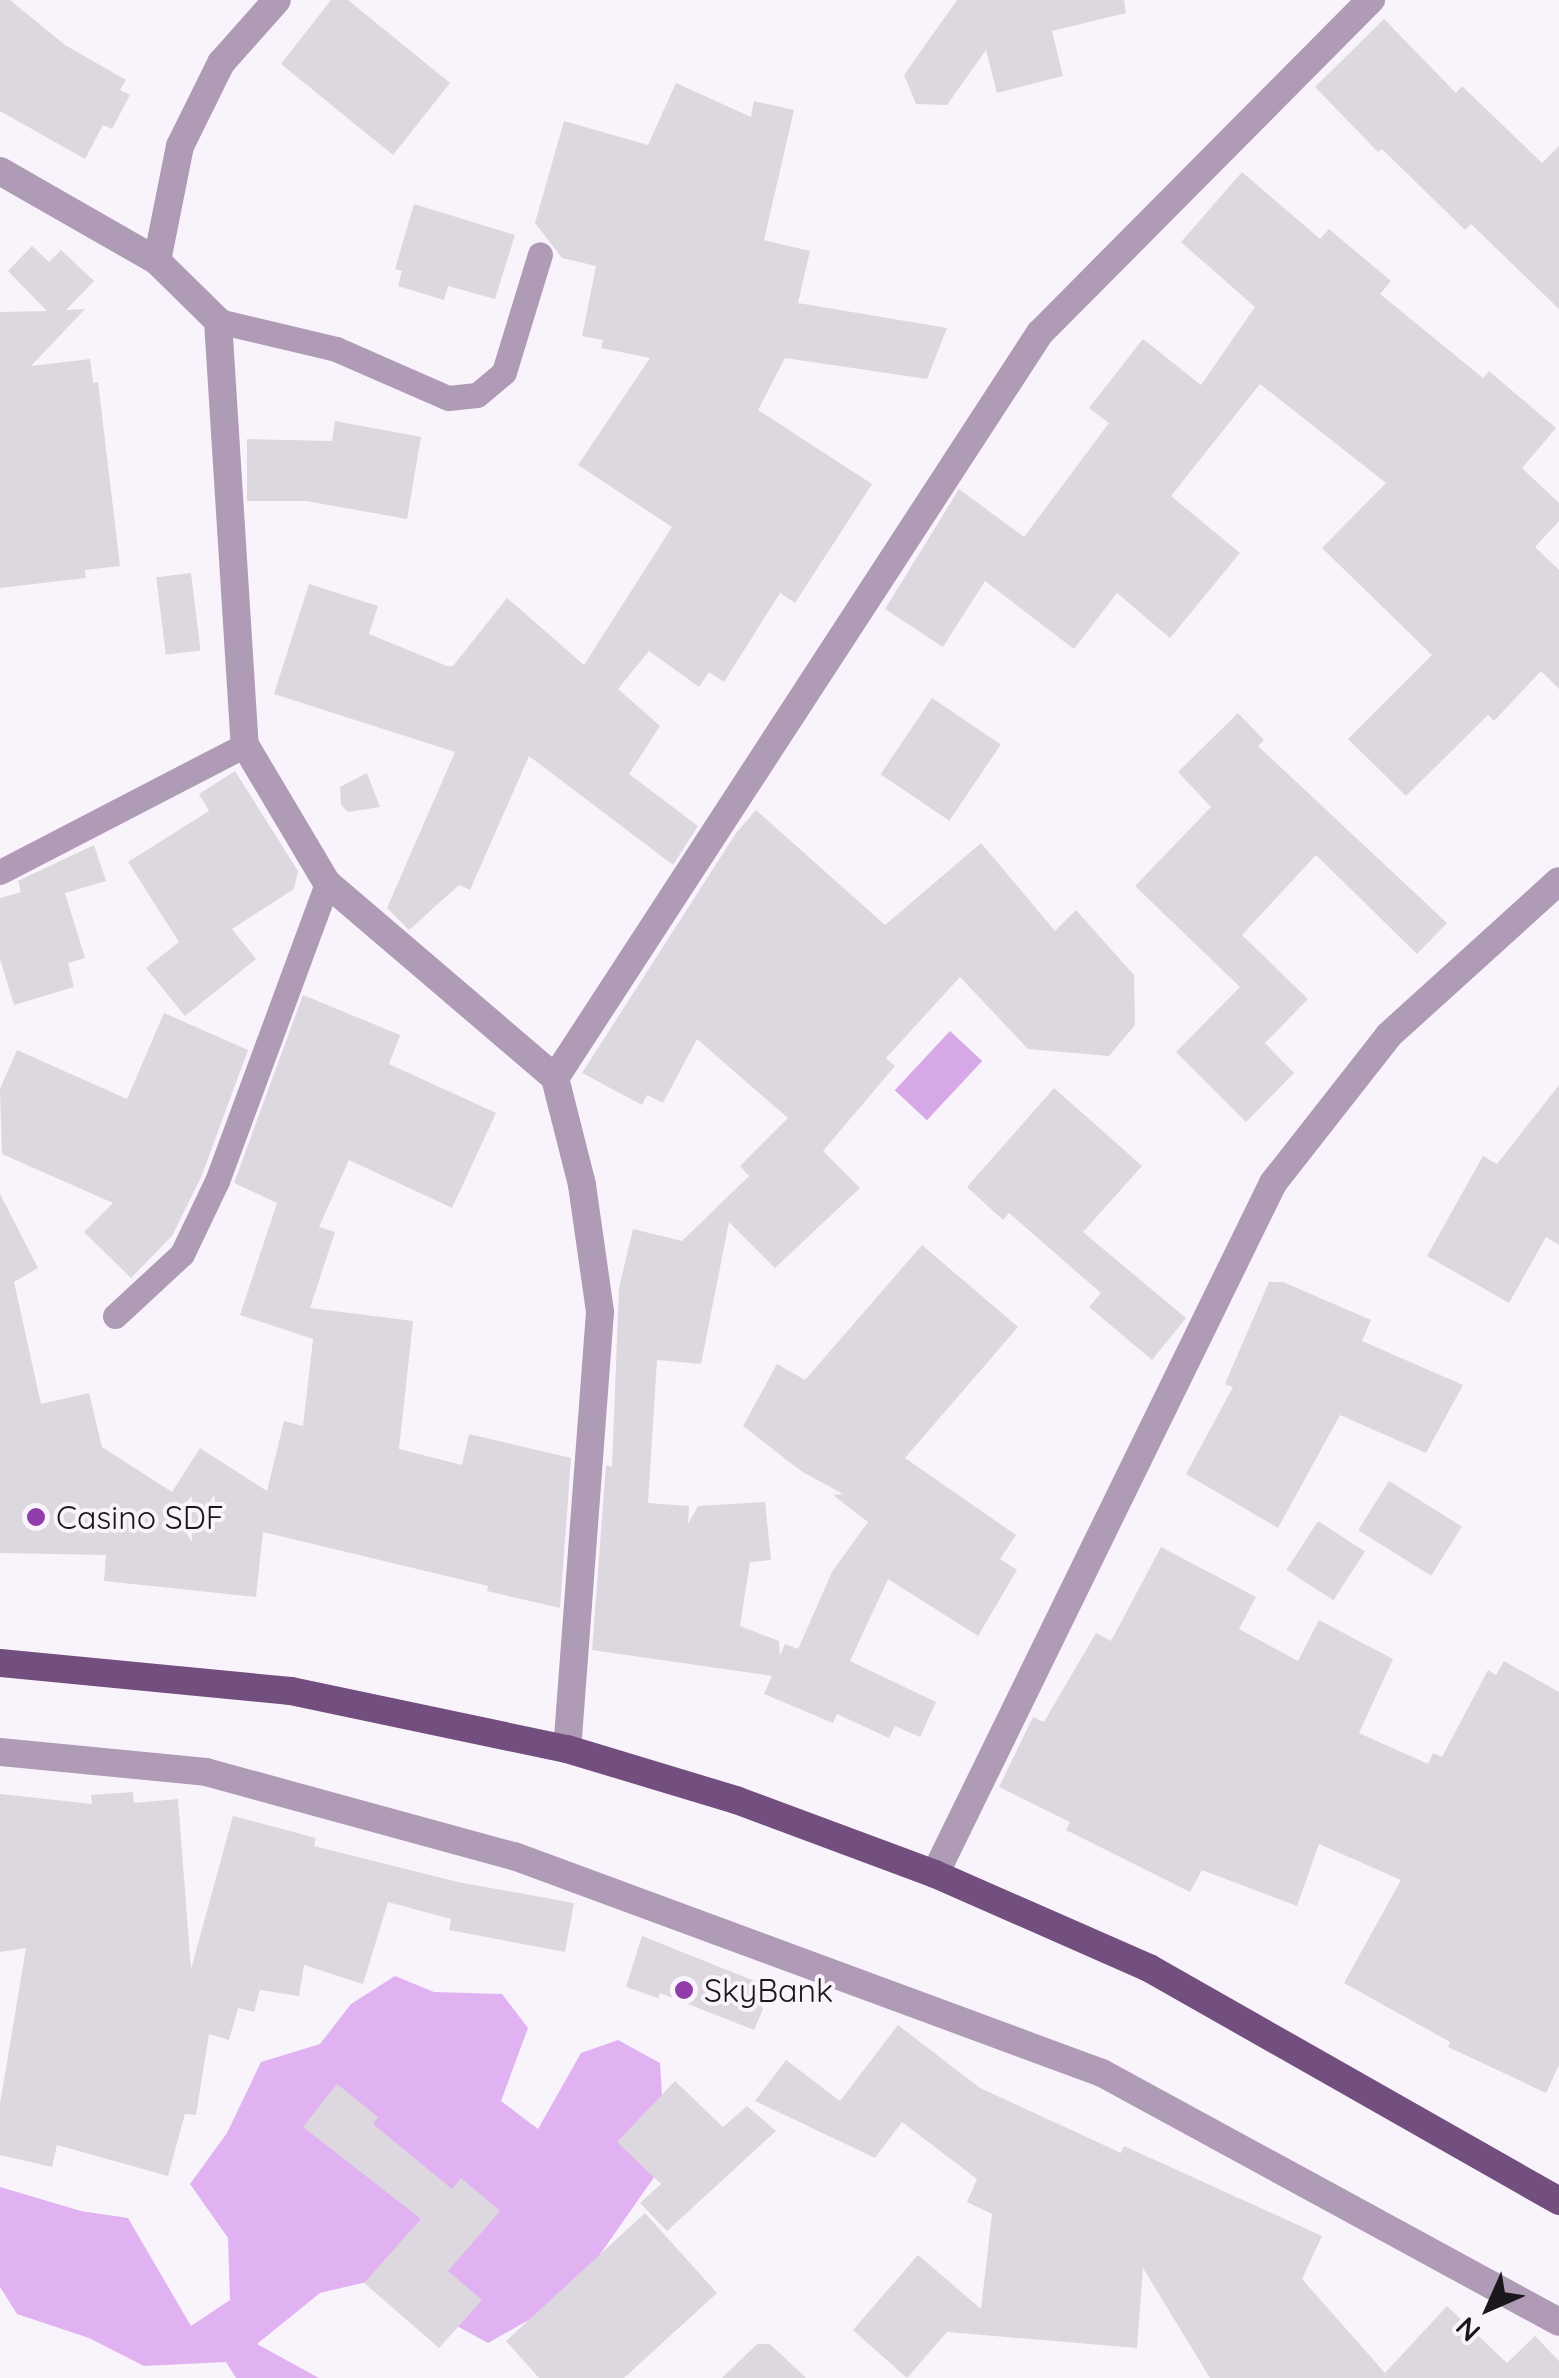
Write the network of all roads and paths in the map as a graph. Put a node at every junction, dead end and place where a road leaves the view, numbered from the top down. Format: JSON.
{"nodes":[{"id":1,"x":278,"y":0,"type":"edge"},
{"id":2,"x":1371,"y":0,"type":"edge"},
{"id":3,"x":0,"y":171,"type":"edge"},
{"id":4,"x":540,"y":254,"type":"dead end"},
{"id":5,"x":157,"y":262,"type":"junction"},
{"id":6,"x":218,"y":322,"type":"junction"},
{"id":7,"x":245,"y":745,"type":"junction"},
{"id":8,"x":0,"y":872,"type":"edge"},
{"id":9,"x":1559,"y":881,"type":"edge"},
{"id":10,"x":327,"y":883,"type":"junction"},
{"id":11,"x":555,"y":1078,"type":"junction"},
{"id":12,"x":115,"y":1316,"type":"dead end"},
{"id":13,"x":0,"y":1663,"type":"edge"},
{"id":14,"x":567,"y":1749,"type":"junction"},
{"id":15,"x":0,"y":1752,"type":"edge"},
{"id":16,"x":935,"y":1874,"type":"junction"},
{"id":17,"x":1559,"y":2201,"type":"edge"},
{"id":18,"x":1559,"y":2322,"type":"edge"}],
"edges":[{"from":1,"to":5,"type":"street"},
{"from":2,"to":11,"type":"street"},
{"from":3,"to":5,"type":"street"},
{"from":4,"to":6,"type":"lane"},
{"from":5,"to":6,"type":"street"},
{"from":6,"to":7,"type":"street"},
{"from":7,"to":8,"type":"lane"},
{"from":7,"to":10,"type":"street"},
{"from":9,"to":16,"type":"street"},
{"from":10,"to":11,"type":"street"},
{"from":10,"to":12,"type":"lane"},
{"from":11,"to":14,"type":"street"},
{"from":13,"to":14,"type":"main road"},
{"from":14,"to":16,"type":"main road"},
{"from":15,"to":18,"type":"street"},
{"from":16,"to":17,"type":"main road"}]}
